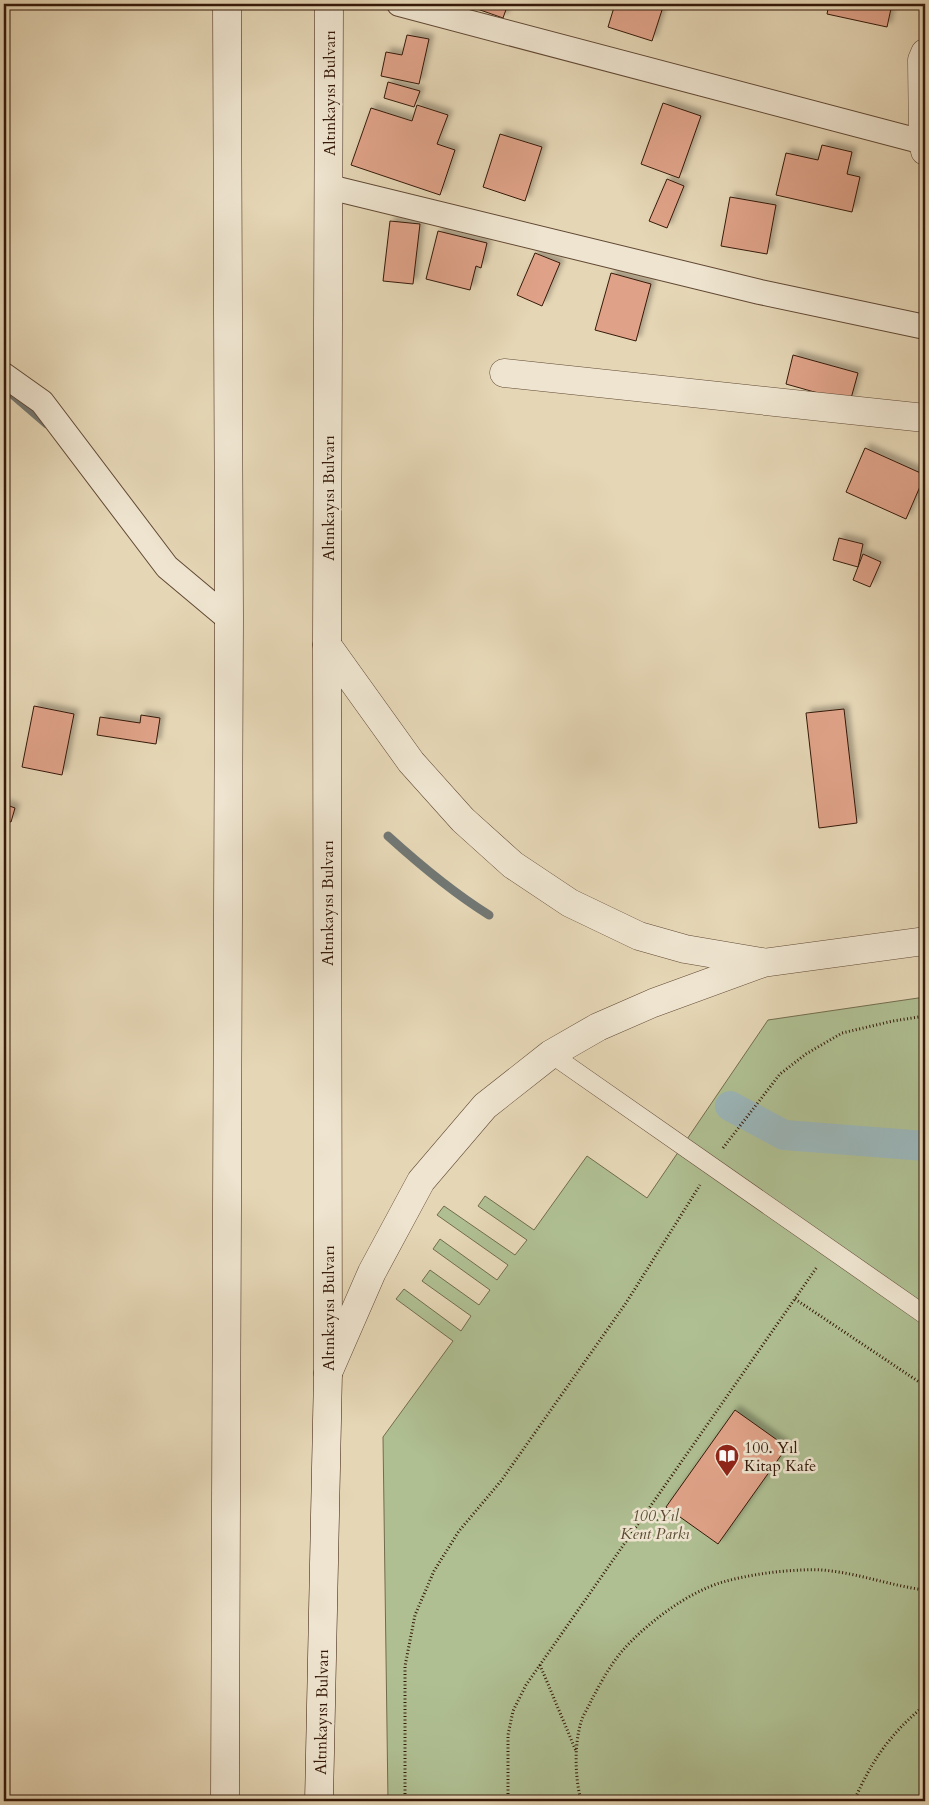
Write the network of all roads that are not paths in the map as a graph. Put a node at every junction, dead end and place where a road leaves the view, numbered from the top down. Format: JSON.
{"nodes":[{"id":1,"x":227,"y":4,"type":"edge"},
{"id":2,"x":329,"y":4,"type":"edge"},
{"id":3,"x":399,"y":4,"type":"edge"},
{"id":4,"x":925,"y":54,"type":"edge"},
{"id":5,"x":924,"y":147,"type":"edge"},
{"id":6,"x":329,"y":187,"type":"junction"},
{"id":7,"x":925,"y":327,"type":"edge"},
{"id":8,"x":504,"y":373,"type":"dead end"},
{"id":9,"x":4,"y":375,"type":"edge"},
{"id":10,"x":925,"y":418,"type":"edge"},
{"id":11,"x":229,"y":620,"type":"junction"},
{"id":12,"x":327,"y":645,"type":"junction"},
{"id":13,"x":925,"y":941,"type":"edge"},
{"id":14,"x":764,"y":963,"type":"junction"},
{"id":15,"x":551,"y":1054,"type":"junction"},
{"id":16,"x":925,"y":1315,"type":"edge"},
{"id":17,"x":328,"y":1373,"type":"junction"},
{"id":18,"x":225,"y":1801,"type":"edge"},
{"id":19,"x":319,"y":1801,"type":"edge"}],
"edges":[{"from":1,"to":11,"type":"main road"},
{"from":2,"to":6,"type":"main road","name":"Altınkayısı Bulvarı"},
{"from":3,"to":5,"type":"street"},
{"from":4,"to":5,"type":"main road"},
{"from":6,"to":7,"type":"street"},
{"from":6,"to":12,"type":"main road","name":"Altınkayısı Bulvarı"},
{"from":8,"to":10,"type":"main road"},
{"from":9,"to":11,"type":"street"},
{"from":11,"to":18,"type":"main road"},
{"from":12,"to":14,"type":"main road"},
{"from":12,"to":17,"type":"main road","name":"Altınkayısı Bulvarı"},
{"from":13,"to":14,"type":"main road"},
{"from":14,"to":15,"type":"main road"},
{"from":15,"to":16,"type":"street"},
{"from":15,"to":17,"type":"main road"},
{"from":17,"to":19,"type":"main road","name":"Altınkayısı Bulvarı"}]}
